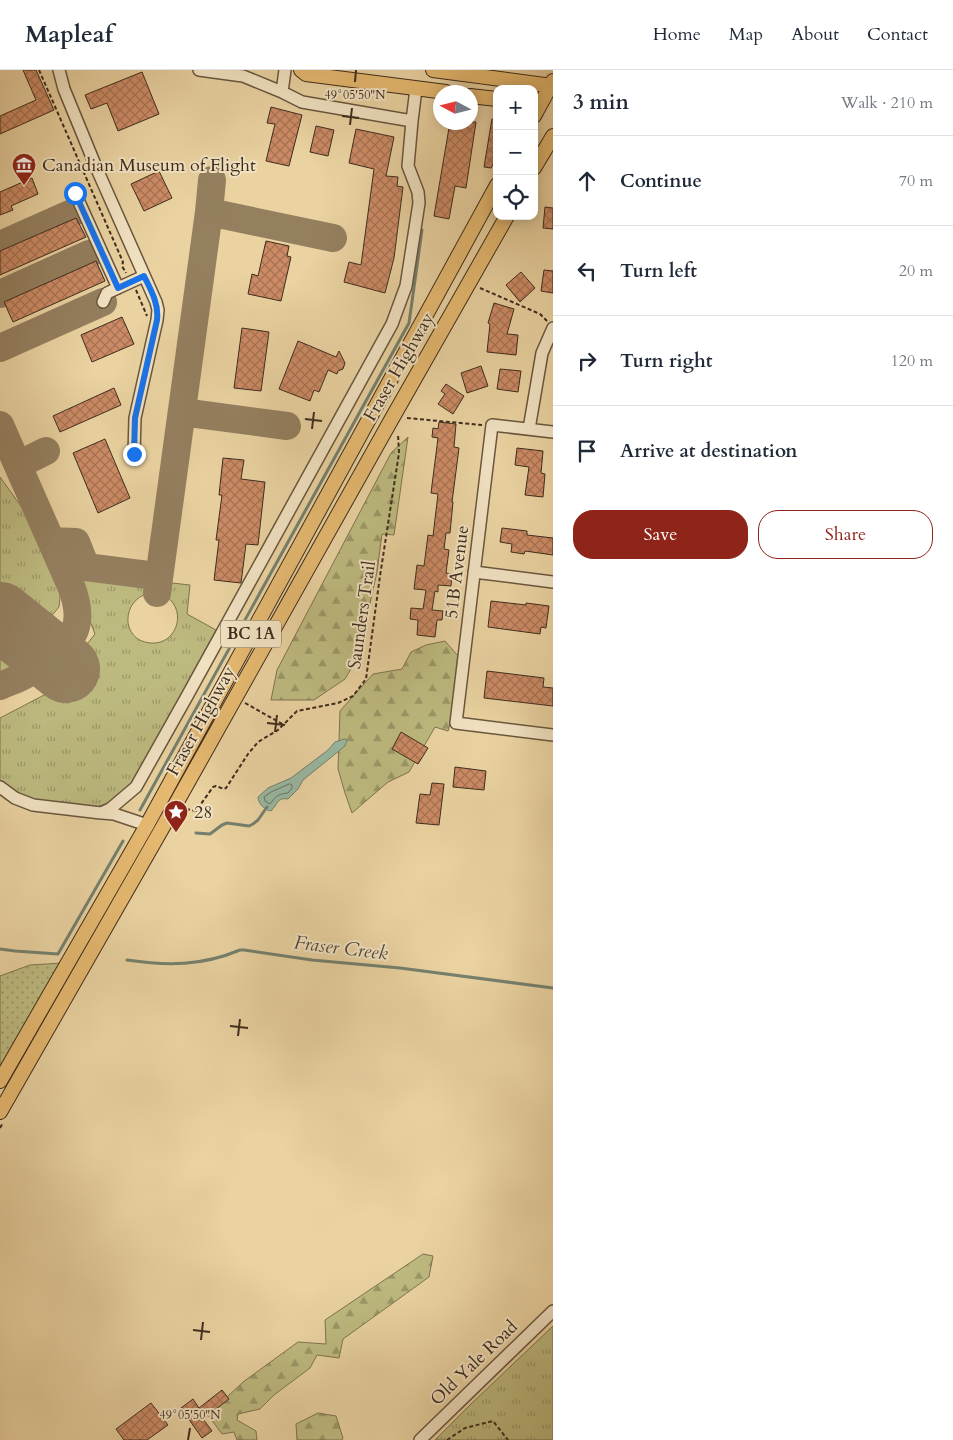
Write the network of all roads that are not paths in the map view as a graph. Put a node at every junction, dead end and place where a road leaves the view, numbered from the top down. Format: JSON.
{"nodes":[{"id":1,"x":199,"y":70,"type":"edge"},
{"id":2,"x":285,"y":70,"type":"edge"},
{"id":3,"x":301,"y":70,"type":"edge"},
{"id":4,"x":433,"y":70,"type":"edge"},
{"id":5,"x":61,"y":71,"type":"edge"},
{"id":6,"x":552,"y":84,"type":"edge"},
{"id":7,"x":416,"y":89,"type":"junction"},
{"id":8,"x":433,"y":91,"type":"edge"},
{"id":9,"x":282,"y":92,"type":"junction"},
{"id":10,"x":478,"y":97,"type":"edge"},
{"id":11,"x":493,"y":99,"type":"edge"},
{"id":12,"x":540,"y":108,"type":"edge"},
{"id":13,"x":412,"y":121,"type":"junction"},
{"id":14,"x":553,"y":136,"type":"edge"},
{"id":15,"x":538,"y":161,"type":"edge"},
{"id":16,"x":493,"y":192,"type":"edge"},
{"id":17,"x":75,"y":193,"type":"dead end"},
{"id":18,"x":505,"y":220,"type":"edge"},
{"id":19,"x":144,"y":276,"type":"junction"},
{"id":20,"x":118,"y":288,"type":"junction"},
{"id":21,"x":103,"y":302,"type":"dead end"},
{"id":22,"x":550,"y":325,"type":"edge"},
{"id":23,"x":529,"y":429,"type":"junction"},
{"id":24,"x":553,"y":432,"type":"edge"},
{"id":25,"x":134,"y":454,"type":"dead end"},
{"id":26,"x":474,"y":572,"type":"junction"},
{"id":27,"x":553,"y":582,"type":"edge"},
{"id":28,"x":553,"y":735,"type":"edge"},
{"id":29,"x":0,"y":787,"type":"edge"},
{"id":30,"x":101,"y":812,"type":"junction"},
{"id":31,"x":147,"y":825,"type":"junction"},
{"id":32,"x":0,"y":1081,"type":"edge"},
{"id":33,"x":0,"y":1112,"type":"edge"},
{"id":34,"x":553,"y":1310,"type":"edge"},
{"id":35,"x":420,"y":1440,"type":"edge"}],
"edges":[{"from":1,"to":9,"type":"street"},
{"from":2,"to":9,"type":"street"},
{"from":3,"to":7,"type":"main road"},
{"from":4,"to":6,"type":"main road"},
{"from":5,"to":19,"type":"street"},
{"from":6,"to":12,"type":"main road"},
{"from":7,"to":8,"type":"main road"},
{"from":7,"to":13,"type":"street"},
{"from":9,"to":13,"type":"street"},
{"from":10,"to":11,"type":"main road"},
{"from":13,"to":30,"type":"street"},
{"from":14,"to":15,"type":"main road"},
{"from":16,"to":31,"type":"main road","name":"Fraser Highway","number":"BC 1A"},
{"from":17,"to":20,"type":"street"},
{"from":18,"to":33,"type":"main road","name":"Fraser Highway","number":"BC 1A"},
{"from":19,"to":20,"type":"street"},
{"from":19,"to":25,"type":"street"},
{"from":20,"to":21,"type":"street"},
{"from":22,"to":23,"type":"street"},
{"from":23,"to":24,"type":"street"},
{"from":23,"to":26,"type":"street","name":"51B Avenue"},
{"from":26,"to":27,"type":"street"},
{"from":26,"to":28,"type":"street","name":"51B Avenue"},
{"from":29,"to":30,"type":"street"},
{"from":30,"to":31,"type":"street"},
{"from":31,"to":32,"type":"main road","name":"Fraser Highway","number":"BC 1A"},
{"from":34,"to":35,"type":"street","name":"Old Yale Road"}]}
